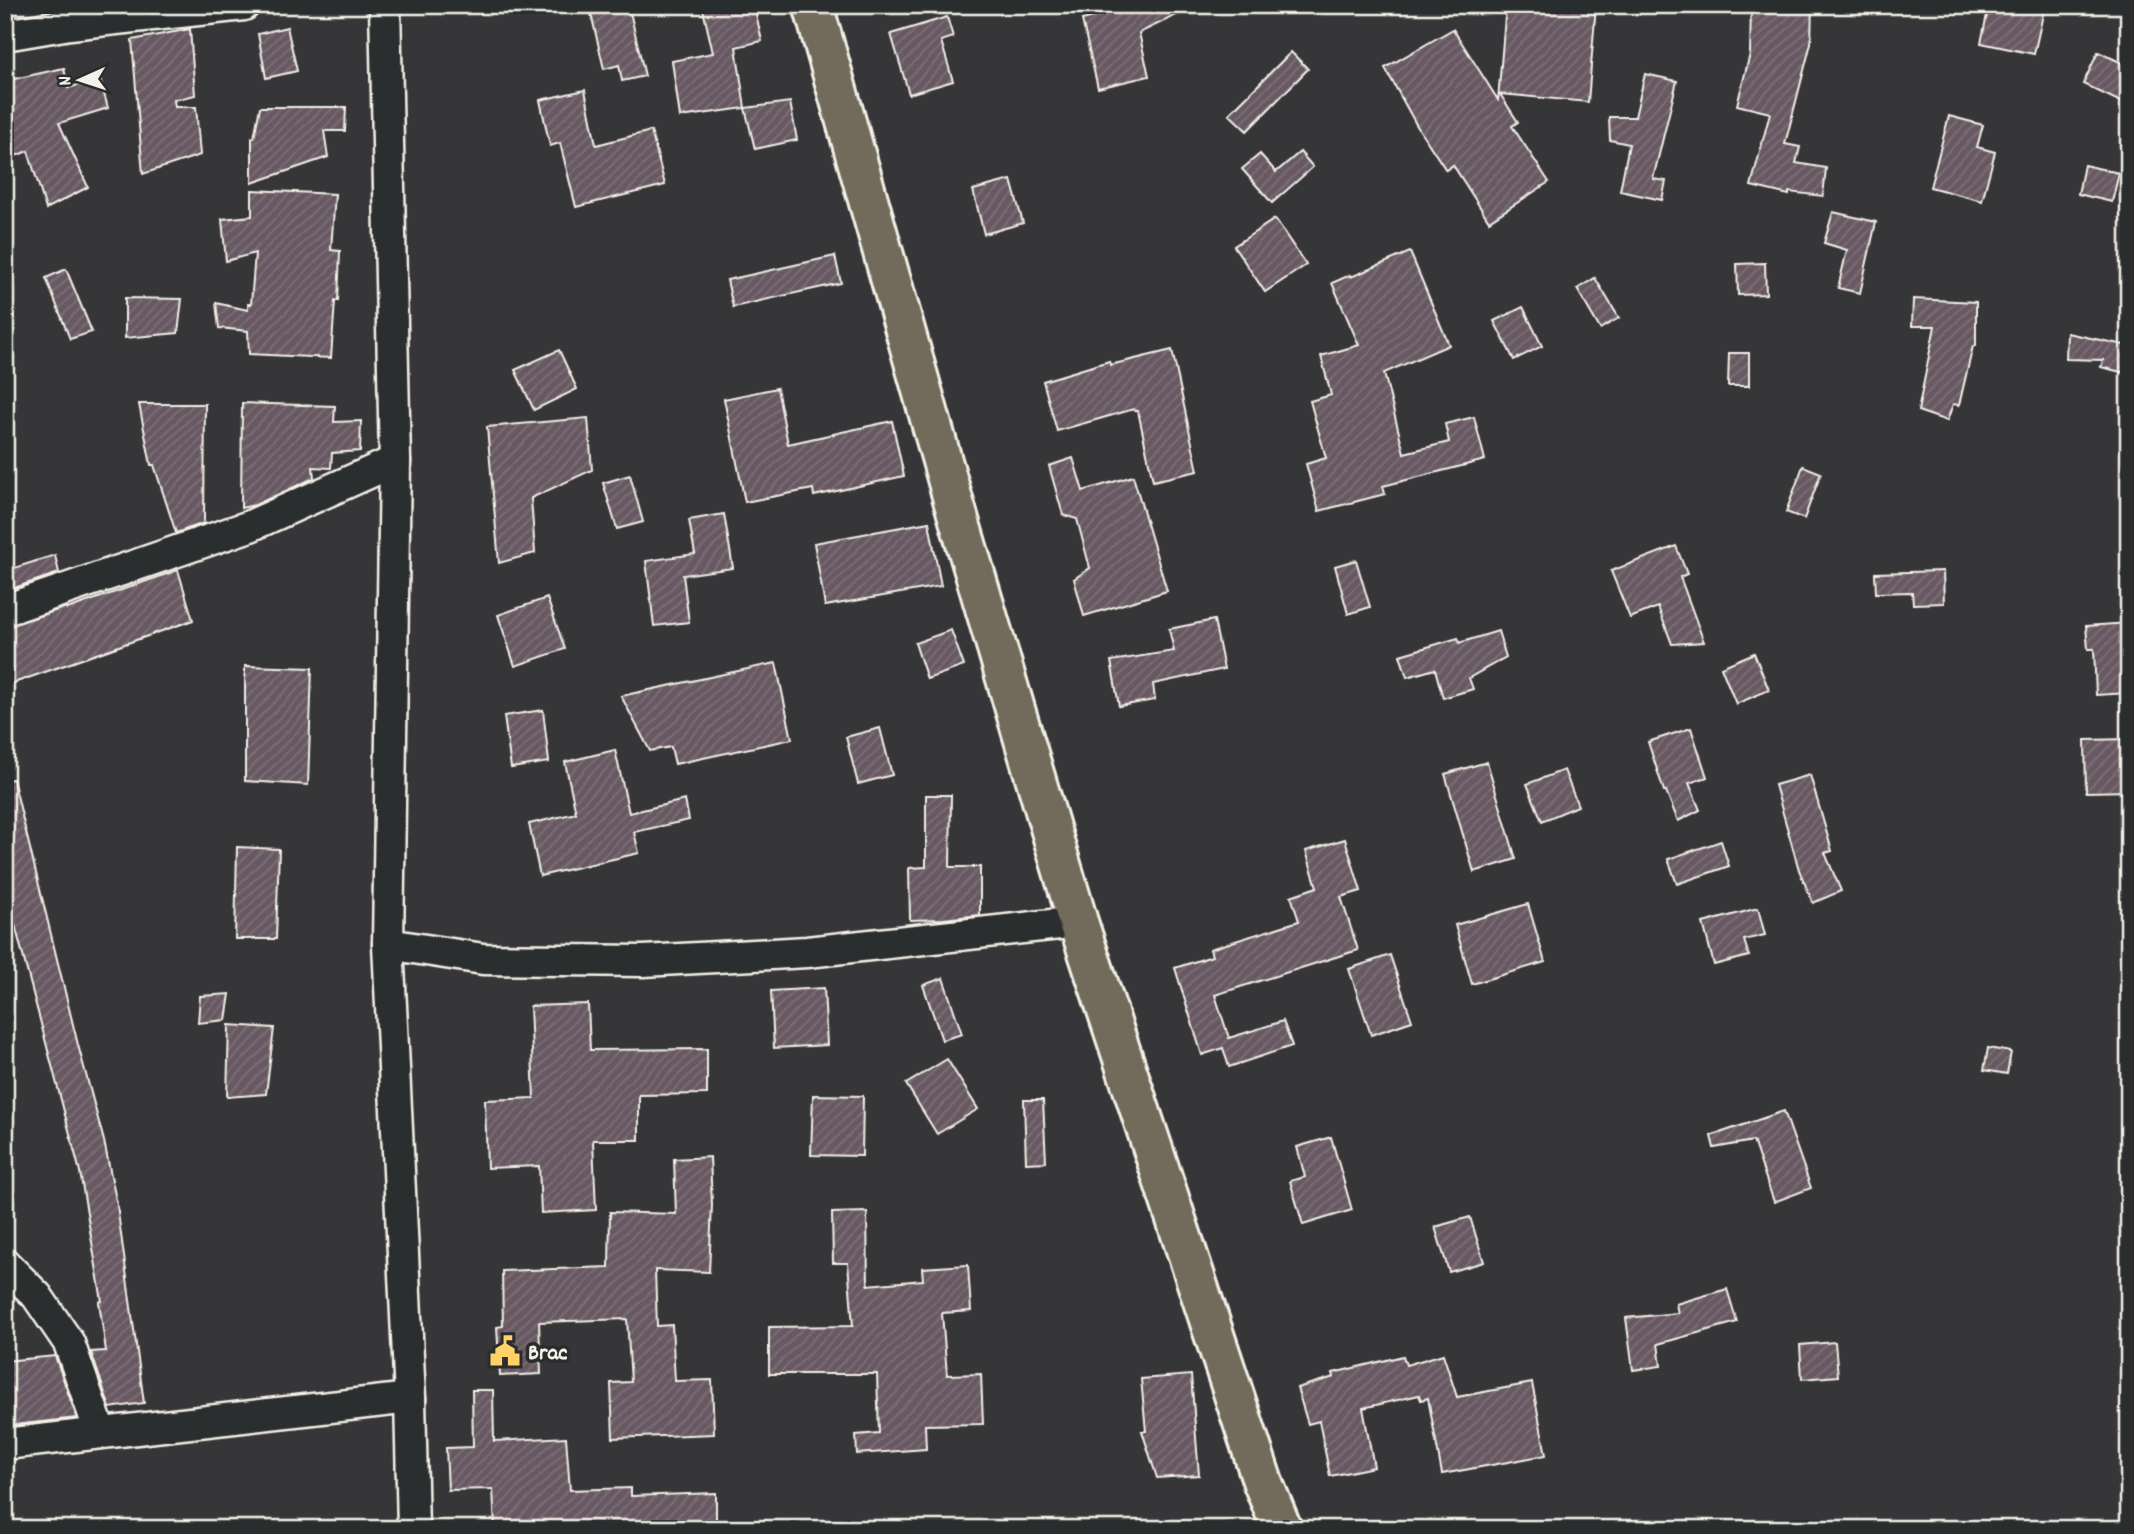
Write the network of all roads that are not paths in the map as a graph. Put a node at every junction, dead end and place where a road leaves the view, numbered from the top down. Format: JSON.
{"nodes":[{"id":1,"x":244,"y":5,"type":"edge"},
{"id":2,"x":385,"y":5,"type":"edge"},
{"id":3,"x":813,"y":5,"type":"edge"},
{"id":4,"x":5,"y":35,"type":"edge"},
{"id":5,"x":395,"y":461,"type":"junction"},
{"id":6,"x":5,"y":610,"type":"edge"},
{"id":7,"x":1077,"y":922,"type":"junction"},
{"id":8,"x":388,"y":944,"type":"junction"},
{"id":9,"x":5,"y":1264,"type":"edge"},
{"id":10,"x":410,"y":1398,"type":"junction"},
{"id":11,"x":100,"y":1432,"type":"junction"},
{"id":12,"x":5,"y":1444,"type":"edge"},
{"id":13,"x":413,"y":1529,"type":"edge"},
{"id":14,"x":1282,"y":1529,"type":"edge"}],
"edges":[{"from":1,"to":4,"type":"street"},
{"from":2,"to":5,"type":"street"},
{"from":3,"to":7,"type":"main road"},
{"from":5,"to":6,"type":"street"},
{"from":5,"to":8,"type":"street"},
{"from":7,"to":8,"type":"street"},
{"from":7,"to":14,"type":"main road"},
{"from":8,"to":10,"type":"street"},
{"from":9,"to":11,"type":"street"},
{"from":10,"to":11,"type":"street"},
{"from":10,"to":13,"type":"street"},
{"from":11,"to":12,"type":"street"}]}
